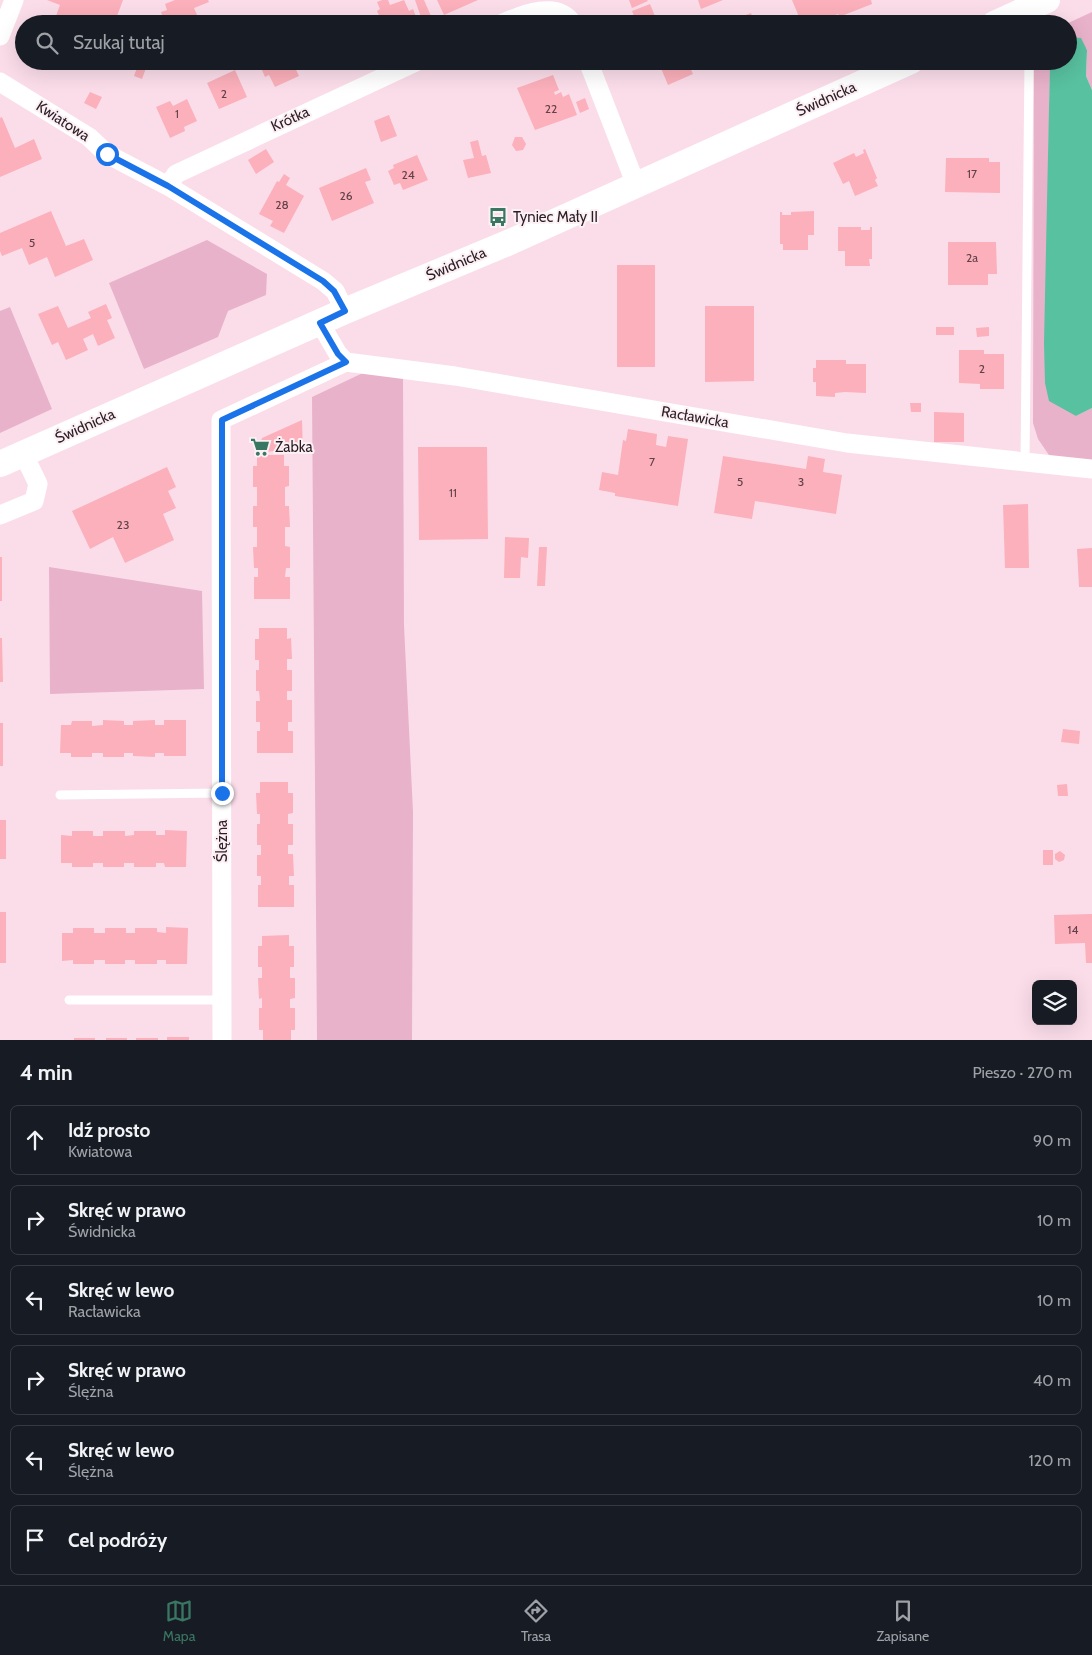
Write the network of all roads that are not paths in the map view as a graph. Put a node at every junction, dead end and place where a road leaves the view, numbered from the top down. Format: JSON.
{"nodes":[{"id":1,"x":14,"y":0,"type":"edge"},
{"id":2,"x":1047,"y":0,"type":"edge"},
{"id":3,"x":522,"y":15,"type":"edge"},
{"id":4,"x":567,"y":15,"type":"edge"},
{"id":5,"x":1024,"y":15,"type":"edge"},
{"id":6,"x":0,"y":36,"type":"edge"},
{"id":7,"x":399,"y":70,"type":"edge"},
{"id":8,"x":591,"y":70,"type":"edge"},
{"id":9,"x":891,"y":70,"type":"edge"},
{"id":10,"x":1029,"y":70,"type":"edge"},
{"id":11,"x":0,"y":82,"type":"edge"},
{"id":12,"x":636,"y":185,"type":"junction"},
{"id":13,"x":168,"y":186,"type":"junction"},
{"id":14,"x":345,"y":311,"type":"junction"},
{"id":15,"x":320,"y":323,"type":"junction"},
{"id":16,"x":346,"y":362,"type":"junction"},
{"id":17,"x":23,"y":453,"type":"junction"},
{"id":18,"x":1025,"y":462,"type":"junction"},
{"id":19,"x":0,"y":464,"type":"edge"},
{"id":20,"x":1092,"y":469,"type":"edge"},
{"id":21,"x":0,"y":515,"type":"edge"},
{"id":22,"x":222,"y":793,"type":"junction"},
{"id":23,"x":60,"y":796,"type":"dead end"},
{"id":24,"x":69,"y":1000,"type":"dead end"},
{"id":25,"x":222,"y":1000,"type":"junction"},
{"id":26,"x":222,"y":1040,"type":"edge"}],
"edges":[{"from":1,"to":6,"type":"street"},
{"from":2,"to":5,"type":"street"},
{"from":3,"to":4,"type":"street"},
{"from":7,"to":13,"type":"street","name":"Krótka"},
{"from":8,"to":12,"type":"street"},
{"from":9,"to":12,"type":"street","name":"Świdnicka"},
{"from":10,"to":18,"type":"lane"},
{"from":11,"to":13,"type":"street","name":"Kwiatowa"},
{"from":12,"to":14,"type":"street","name":"Świdnicka"},
{"from":13,"to":14,"type":"street","name":"Kwiatowa"},
{"from":14,"to":15,"type":"street","name":"Świdnicka"},
{"from":15,"to":16,"type":"street"},
{"from":15,"to":17,"type":"street","name":"Świdnicka"},
{"from":16,"to":18,"type":"street","name":"Racławicka"},
{"from":16,"to":22,"type":"street","name":"Ślężna"},
{"from":17,"to":19,"type":"street","name":"Świdnicka"},
{"from":17,"to":21,"type":"street"},
{"from":18,"to":20,"type":"street","name":"Racławicka"},
{"from":22,"to":23,"type":"lane"},
{"from":22,"to":25,"type":"street","name":"Ślężna"},
{"from":24,"to":25,"type":"lane"},
{"from":25,"to":26,"type":"street","name":"Ślężna"}]}
